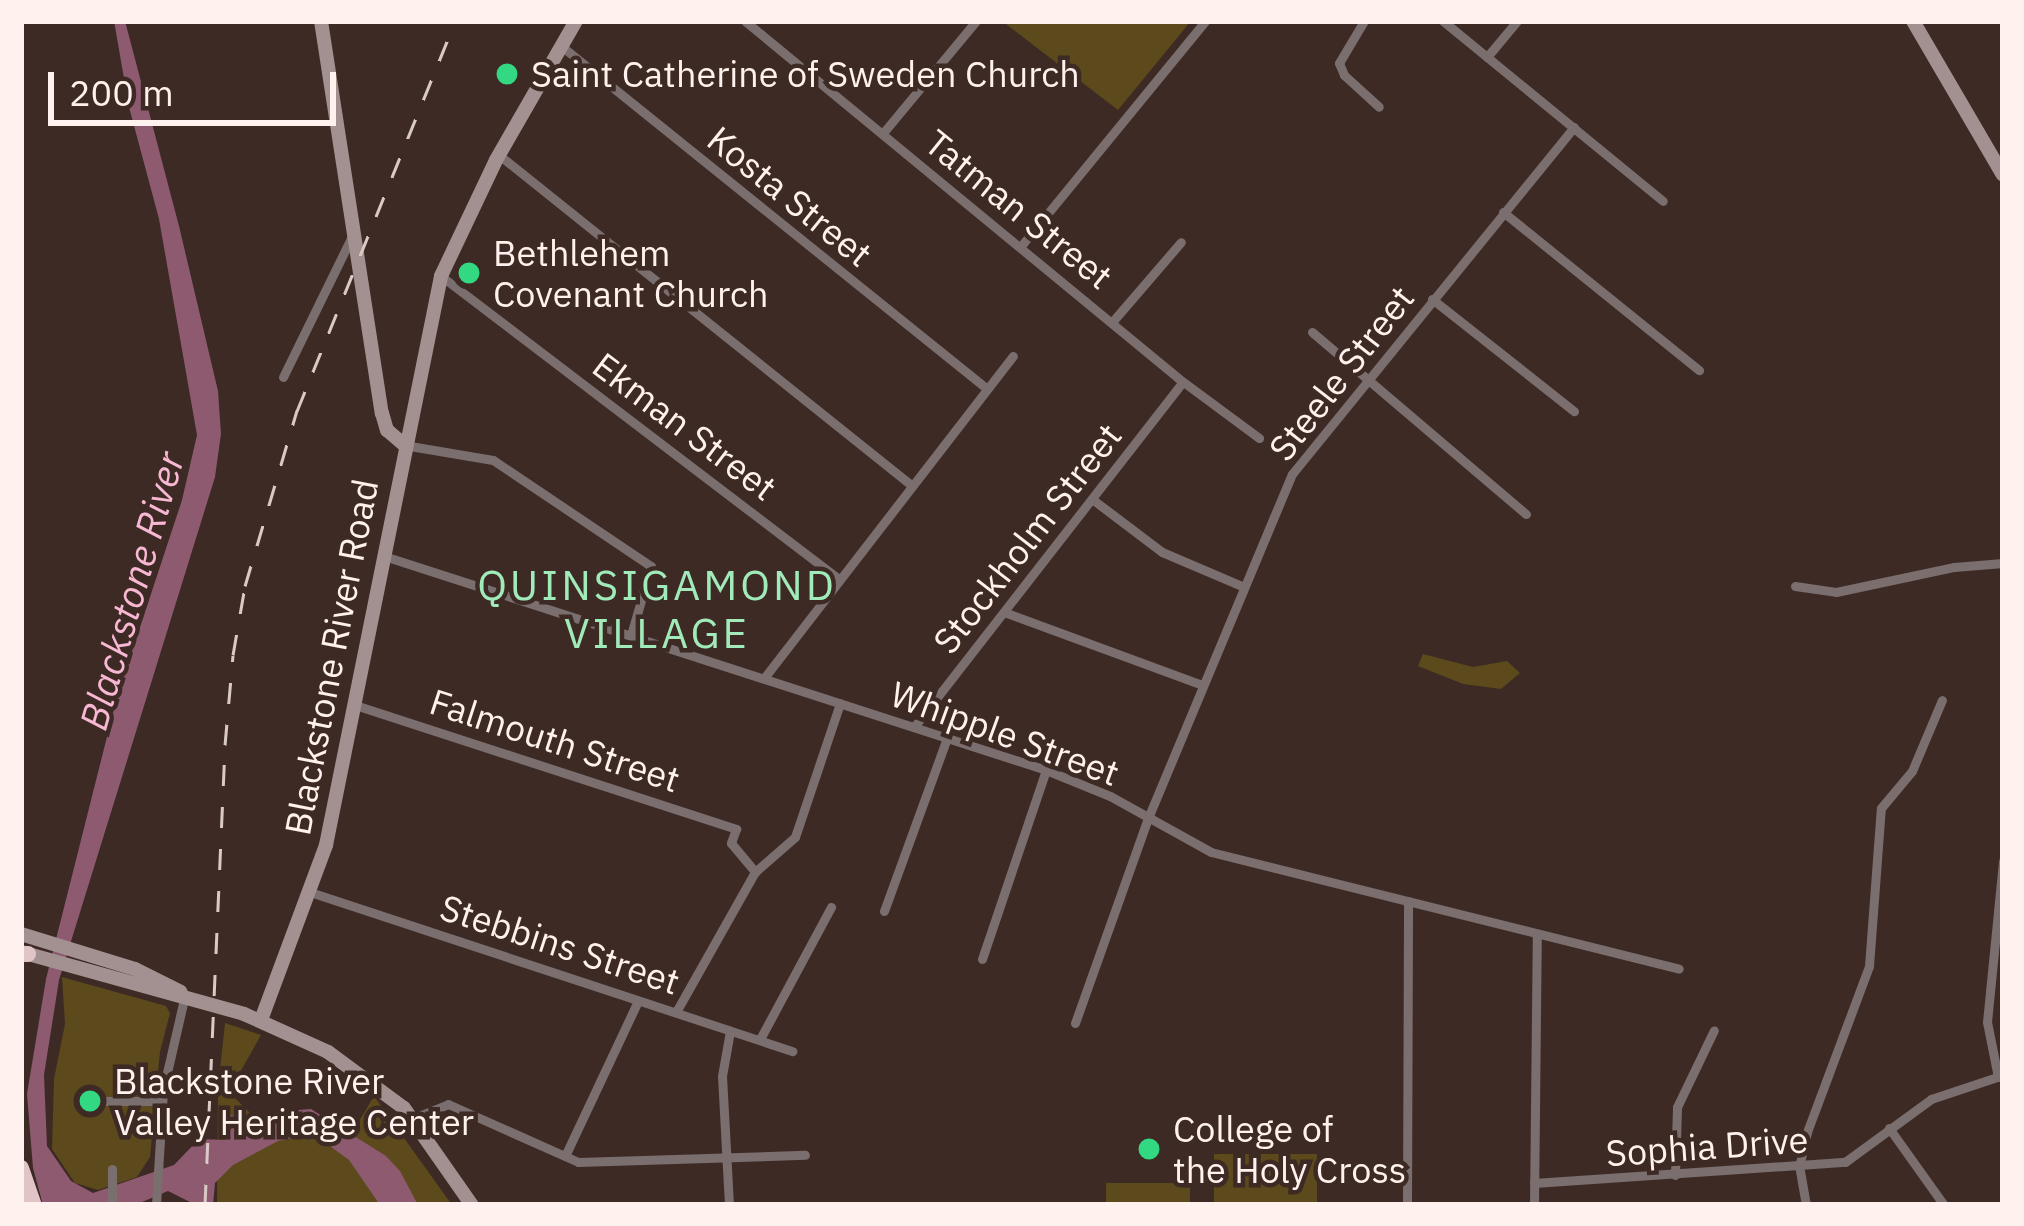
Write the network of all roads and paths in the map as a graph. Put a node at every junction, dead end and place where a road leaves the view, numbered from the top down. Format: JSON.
{"nodes":[{"id":1,"x":576,"y":21,"type":"edge"},
{"id":2,"x":745,"y":21,"type":"edge"},
{"id":3,"x":976,"y":21,"type":"edge"},
{"id":4,"x":1204,"y":21,"type":"edge"},
{"id":5,"x":1364,"y":21,"type":"edge"},
{"id":6,"x":1443,"y":21,"type":"edge"},
{"id":7,"x":1517,"y":21,"type":"edge"},
{"id":8,"x":1912,"y":21,"type":"edge"},
{"id":9,"x":325,"y":22,"type":"edge"},
{"id":10,"x":560,"y":45,"type":"junction"},
{"id":11,"x":1487,"y":57,"type":"junction"},
{"id":12,"x":1379,"y":106,"type":"dead end"},
{"id":13,"x":1574,"y":127,"type":"junction"},
{"id":14,"x":883,"y":133,"type":"junction"},
{"id":15,"x":499,"y":155,"type":"junction"},
{"id":16,"x":2003,"y":175,"type":"edge"},
{"id":17,"x":1663,"y":201,"type":"dead end"},
{"id":18,"x":1503,"y":212,"type":"junction"},
{"id":19,"x":355,"y":229,"type":"junction"},
{"id":20,"x":1181,"y":242,"type":"dead end"},
{"id":21,"x":1021,"y":246,"type":"junction"},
{"id":22,"x":441,"y":276,"type":"junction"},
{"id":23,"x":1432,"y":298,"type":"junction"},
{"id":24,"x":1113,"y":321,"type":"junction"},
{"id":25,"x":1312,"y":332,"type":"dead end"},
{"id":26,"x":1013,"y":356,"type":"dead end"},
{"id":27,"x":1700,"y":370,"type":"dead end"},
{"id":28,"x":284,"y":377,"type":"dead end"},
{"id":29,"x":1366,"y":381,"type":"junction"},
{"id":30,"x":1183,"y":382,"type":"junction"},
{"id":31,"x":986,"y":388,"type":"junction"},
{"id":32,"x":1574,"y":411,"type":"dead end"},
{"id":33,"x":1259,"y":438,"type":"dead end"},
{"id":34,"x":404,"y":445,"type":"junction"},
{"id":35,"x":910,"y":485,"type":"junction"},
{"id":36,"x":1092,"y":499,"type":"junction"},
{"id":37,"x":1526,"y":514,"type":"dead end"},
{"id":38,"x":382,"y":556,"type":"junction"},
{"id":39,"x":2003,"y":563,"type":"edge"},
{"id":40,"x":838,"y":578,"type":"junction"},
{"id":41,"x":1795,"y":586,"type":"dead end"},
{"id":42,"x":1244,"y":587,"type":"junction"},
{"id":43,"x":1004,"y":612,"type":"junction"},
{"id":44,"x":631,"y":635,"type":"junction"},
{"id":45,"x":764,"y":678,"type":"junction"},
{"id":46,"x":1202,"y":685,"type":"junction"},
{"id":47,"x":1942,"y":700,"type":"dead end"},
{"id":48,"x":840,"y":703,"type":"junction"},
{"id":49,"x":355,"y":704,"type":"junction"},
{"id":50,"x":914,"y":727,"type":"junction"},
{"id":51,"x":947,"y":738,"type":"junction"},
{"id":52,"x":1046,"y":770,"type":"junction"},
{"id":53,"x":1148,"y":818,"type":"junction"},
{"id":54,"x":2003,"y":861,"type":"edge"},
{"id":55,"x":755,"y":872,"type":"junction"},
{"id":56,"x":310,"y":892,"type":"junction"},
{"id":57,"x":1408,"y":902,"type":"junction"},
{"id":58,"x":831,"y":907,"type":"dead end"},
{"id":59,"x":884,"y":910,"type":"dead end"},
{"id":60,"x":1537,"y":935,"type":"junction"},
{"id":61,"x":25,"y":947,"type":"edge"},
{"id":62,"x":982,"y":959,"type":"dead end"},
{"id":63,"x":1679,"y":969,"type":"dead end"},
{"id":64,"x":185,"y":995,"type":"junction"},
{"id":65,"x":638,"y":1001,"type":"junction"},
{"id":66,"x":676,"y":1012,"type":"junction"},
{"id":67,"x":261,"y":1019,"type":"junction"},
{"id":68,"x":1076,"y":1022,"type":"dead end"},
{"id":69,"x":1714,"y":1030,"type":"dead end"},
{"id":70,"x":730,"y":1031,"type":"junction"},
{"id":71,"x":760,"y":1039,"type":"junction"},
{"id":72,"x":791,"y":1051,"type":"dead end"},
{"id":73,"x":2001,"y":1076,"type":"edge"},
{"id":74,"x":105,"y":1101,"type":"dead end"},
{"id":75,"x":162,"y":1101,"type":"junction"},
{"id":76,"x":414,"y":1118,"type":"junction"},
{"id":77,"x":1889,"y":1128,"type":"junction"},
{"id":78,"x":805,"y":1155,"type":"dead end"},
{"id":79,"x":566,"y":1156,"type":"junction"},
{"id":80,"x":727,"y":1156,"type":"junction"},
{"id":81,"x":1799,"y":1167,"type":"junction"},
{"id":82,"x":21,"y":1168,"type":"edge"},
{"id":83,"x":112,"y":1174,"type":"dead end"},
{"id":84,"x":1676,"y":1174,"type":"junction"},
{"id":85,"x":1534,"y":1184,"type":"junction"},
{"id":86,"x":34,"y":1205,"type":"edge"},
{"id":87,"x":112,"y":1205,"type":"edge"},
{"id":88,"x":156,"y":1205,"type":"edge"},
{"id":89,"x":472,"y":1205,"type":"edge"},
{"id":90,"x":728,"y":1205,"type":"edge"},
{"id":91,"x":1407,"y":1205,"type":"edge"},
{"id":92,"x":1534,"y":1205,"type":"edge"},
{"id":93,"x":1806,"y":1205,"type":"edge"},
{"id":94,"x":1944,"y":1205,"type":"edge"}],
"edges":[{"from":1,"to":10,"type":"main road"},
{"from":2,"to":14,"type":"street","name":"Tatman Street"},
{"from":3,"to":14,"type":"street"},
{"from":4,"to":21,"type":"street"},
{"from":5,"to":12,"type":"street"},
{"from":6,"to":11,"type":"street"},
{"from":7,"to":11,"type":"street"},
{"from":8,"to":16,"type":"main road"},
{"from":9,"to":19,"type":"main road","name":"Blackstone River Road"},
{"from":10,"to":15,"type":"main road"},
{"from":10,"to":31,"type":"street","name":"Kosta Street"},
{"from":11,"to":13,"type":"street"},
{"from":13,"to":17,"type":"street"},
{"from":13,"to":18,"type":"street","name":"Steele Street"},
{"from":14,"to":21,"type":"street","name":"Tatman Street"},
{"from":15,"to":22,"type":"main road"},
{"from":15,"to":35,"type":"street"},
{"from":18,"to":23,"type":"street","name":"Steele Street"},
{"from":18,"to":27,"type":"street"},
{"from":19,"to":28,"type":"street"},
{"from":19,"to":34,"type":"main road","name":"Blackstone River Road"},
{"from":20,"to":24,"type":"street"},
{"from":21,"to":24,"type":"street","name":"Tatman Street"},
{"from":22,"to":34,"type":"main road"},
{"from":22,"to":40,"type":"street","name":"Ekman Street"},
{"from":23,"to":29,"type":"street","name":"Steele Street"},
{"from":23,"to":32,"type":"street"},
{"from":24,"to":30,"type":"street","name":"Tatman Street"},
{"from":25,"to":29,"type":"street"},
{"from":26,"to":31,"type":"street"},
{"from":29,"to":37,"type":"street"},
{"from":29,"to":42,"type":"street","name":"Steele Street"},
{"from":30,"to":33,"type":"street","name":"Tatman Street"},
{"from":30,"to":36,"type":"street","name":"Stockholm Street"},
{"from":31,"to":35,"type":"street"},
{"from":34,"to":38,"type":"main road","name":"Blackstone River Road"},
{"from":34,"to":44,"type":"street"},
{"from":35,"to":40,"type":"street"},
{"from":36,"to":42,"type":"street"},
{"from":36,"to":43,"type":"street","name":"Stockholm Street"},
{"from":38,"to":44,"type":"street","name":"Whipple Street"},
{"from":38,"to":49,"type":"main road","name":"Blackstone River Road"},
{"from":39,"to":41,"type":"street"},
{"from":40,"to":45,"type":"street"},
{"from":42,"to":46,"type":"street","name":"Steele Street"},
{"from":43,"to":46,"type":"street"},
{"from":43,"to":50,"type":"street","name":"Stockholm Street"},
{"from":44,"to":45,"type":"street","name":"Whipple Street"},
{"from":45,"to":48,"type":"street","name":"Whipple Street"},
{"from":46,"to":53,"type":"street","name":"Steele Street"},
{"from":47,"to":81,"type":"street"},
{"from":48,"to":50,"type":"street","name":"Whipple Street"},
{"from":48,"to":55,"type":"street"},
{"from":49,"to":55,"type":"street","name":"Falmouth Street"},
{"from":49,"to":56,"type":"main road","name":"Blackstone River Road"},
{"from":50,"to":51,"type":"street","name":"Whipple Street"},
{"from":51,"to":52,"type":"street","name":"Whipple Street"},
{"from":51,"to":59,"type":"street"},
{"from":52,"to":53,"type":"street","name":"Whipple Street"},
{"from":52,"to":62,"type":"street"},
{"from":53,"to":57,"type":"street","name":"Whipple Street"},
{"from":53,"to":68,"type":"street","name":"Steele Street"},
{"from":54,"to":73,"type":"street"},
{"from":55,"to":66,"type":"street"},
{"from":56,"to":65,"type":"street","name":"Stebbins Street"},
{"from":56,"to":67,"type":"main road","name":"Blackstone River Road"},
{"from":57,"to":60,"type":"street","name":"Whipple Street"},
{"from":57,"to":91,"type":"street"},
{"from":58,"to":71,"type":"street"},
{"from":60,"to":63,"type":"street","name":"Whipple Street"},
{"from":60,"to":85,"type":"street"},
{"from":61,"to":64,"type":"main road"},
{"from":64,"to":67,"type":"main road"},
{"from":64,"to":75,"type":"street"},
{"from":65,"to":66,"type":"street","name":"Stebbins Street"},
{"from":65,"to":79,"type":"street"},
{"from":66,"to":70,"type":"street","name":"Stebbins Street"},
{"from":67,"to":76,"type":"main road"},
{"from":69,"to":84,"type":"street"},
{"from":70,"to":71,"type":"street","name":"Stebbins Street"},
{"from":70,"to":80,"type":"street"},
{"from":71,"to":72,"type":"street","name":"Stebbins Street"},
{"from":73,"to":77,"type":"street","name":"Sophia Drive"},
{"from":74,"to":75,"type":"street"},
{"from":75,"to":88,"type":"street"},
{"from":76,"to":79,"type":"street"},
{"from":76,"to":89,"type":"main road"},
{"from":77,"to":81,"type":"street","name":"Sophia Drive"},
{"from":77,"to":94,"type":"street"},
{"from":78,"to":80,"type":"street"},
{"from":79,"to":80,"type":"street"},
{"from":80,"to":90,"type":"street"},
{"from":81,"to":84,"type":"street","name":"Sophia Drive"},
{"from":81,"to":93,"type":"street"},
{"from":82,"to":86,"type":"highway"},
{"from":83,"to":87,"type":"street"},
{"from":84,"to":85,"type":"street","name":"Sophia Drive"},
{"from":85,"to":92,"type":"street"}]}
